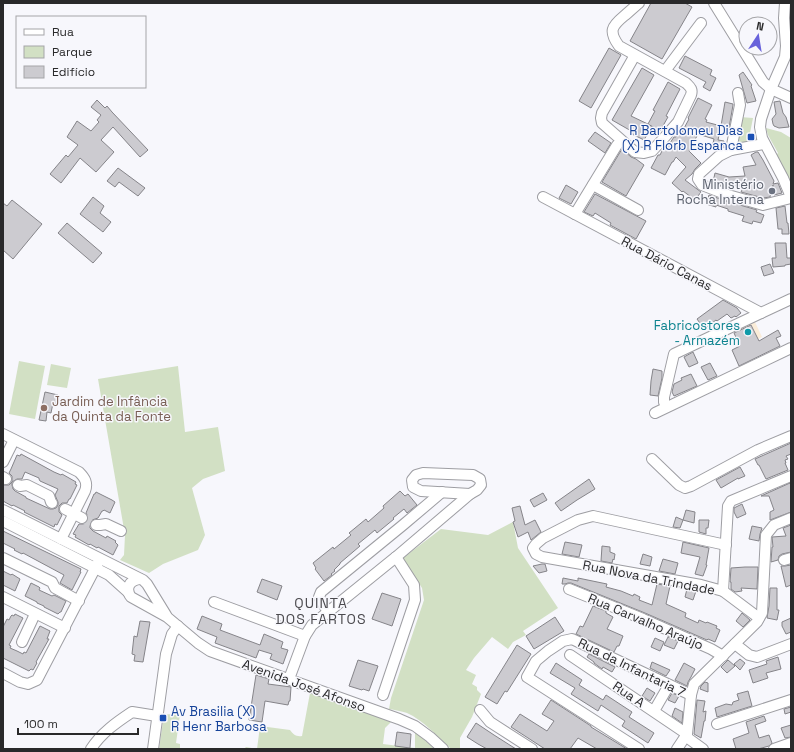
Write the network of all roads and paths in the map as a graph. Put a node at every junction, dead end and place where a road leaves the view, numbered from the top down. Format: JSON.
{"nodes":[{"id":1,"x":639,"y":3,"type":"edge"},
{"id":2,"x":714,"y":3,"type":"edge"},
{"id":3,"x":785,"y":3,"type":"edge"},
{"id":4,"x":702,"y":23,"type":"dead end"},
{"id":5,"x":635,"y":55,"type":"junction"},
{"id":6,"x":665,"y":71,"type":"junction"},
{"id":7,"x":771,"y":89,"type":"junction"},
{"id":8,"x":738,"y":93,"type":"dead end"},
{"id":9,"x":791,"y":98,"type":"edge"},
{"id":10,"x":764,"y":144,"type":"junction"},
{"id":11,"x":617,"y":145,"type":"dead end"},
{"id":12,"x":731,"y":150,"type":"junction"},
{"id":13,"x":593,"y":185,"type":"junction"},
{"id":14,"x":544,"y":197,"type":"dead end"},
{"id":15,"x":791,"y":197,"type":"edge"},
{"id":16,"x":638,"y":210,"type":"dead end"},
{"id":17,"x":575,"y":214,"type":"junction"},
{"id":18,"x":791,"y":299,"type":"edge"},
{"id":19,"x":761,"y":313,"type":"junction"},
{"id":20,"x":791,"y":348,"type":"edge"},
{"id":21,"x":666,"y":407,"type":"junction"},
{"id":22,"x":655,"y":413,"type":"dead end"},
{"id":23,"x":3,"y":434,"type":"edge"},
{"id":24,"x":791,"y":436,"type":"edge"},
{"id":25,"x":14,"y":440,"type":"junction"},
{"id":26,"x":652,"y":459,"type":"dead end"},
{"id":27,"x":3,"y":462,"type":"edge"},
{"id":28,"x":790,"y":478,"type":"edge"},
{"id":29,"x":18,"y":485,"type":"dead end"},
{"id":30,"x":442,"y":492,"type":"junction"},
{"id":31,"x":470,"y":494,"type":"junction"},
{"id":32,"x":52,"y":503,"type":"dead end"},
{"id":33,"x":3,"y":510,"type":"edge"},
{"id":34,"x":791,"y":518,"type":"edge"},
{"id":35,"x":3,"y":521,"type":"edge"},
{"id":36,"x":96,"y":525,"type":"tunnel mouth"},
{"id":37,"x":121,"y":531,"type":"dead end"},
{"id":38,"x":61,"y":539,"type":"junction"},
{"id":39,"x":726,"y":545,"type":"junction"},
{"id":40,"x":396,"y":557,"type":"junction"},
{"id":41,"x":3,"y":558,"type":"edge"},
{"id":42,"x":98,"y":563,"type":"junction"},
{"id":43,"x":140,"y":579,"type":"junction"},
{"id":44,"x":149,"y":587,"type":"junction"},
{"id":45,"x":569,"y":589,"type":"dead end"},
{"id":46,"x":723,"y":591,"type":"junction"},
{"id":47,"x":128,"y":592,"type":"junction"},
{"id":48,"x":3,"y":597,"type":"edge"},
{"id":49,"x":136,"y":600,"type":"junction"},
{"id":50,"x":79,"y":601,"type":"junction"},
{"id":51,"x":214,"y":602,"type":"dead end"},
{"id":52,"x":328,"y":612,"type":"junction"},
{"id":53,"x":36,"y":614,"type":"junction"},
{"id":54,"x":167,"y":617,"type":"junction"},
{"id":55,"x":759,"y":618,"type":"junction"},
{"id":56,"x":178,"y":626,"type":"junction"},
{"id":57,"x":65,"y":628,"type":"junction"},
{"id":58,"x":304,"y":636,"type":"junction"},
{"id":59,"x":22,"y":642,"type":"dead end"},
{"id":60,"x":734,"y":644,"type":"junction"},
{"id":61,"x":791,"y":644,"type":"edge"},
{"id":62,"x":570,"y":655,"type":"dead end"},
{"id":63,"x":723,"y":656,"type":"junction"},
{"id":64,"x":3,"y":673,"type":"edge"},
{"id":65,"x":289,"y":679,"type":"junction"},
{"id":66,"x":669,"y":685,"type":"junction"},
{"id":67,"x":383,"y":695,"type":"dead end"},
{"id":68,"x":691,"y":696,"type":"junction"},
{"id":69,"x":791,"y":700,"type":"edge"},
{"id":70,"x":480,"y":710,"type":"dead end"},
{"id":71,"x":654,"y":711,"type":"junction"},
{"id":72,"x":157,"y":716,"type":"junction"},
{"id":73,"x":717,"y":724,"type":"dead end"},
{"id":74,"x":686,"y":735,"type":"junction"},
{"id":75,"x":791,"y":743,"type":"edge"},
{"id":76,"x":94,"y":745,"type":"edge"},
{"id":77,"x":153,"y":749,"type":"edge"},
{"id":78,"x":443,"y":749,"type":"edge"},
{"id":79,"x":532,"y":749,"type":"edge"},
{"id":80,"x":640,"y":749,"type":"edge"},
{"id":81,"x":677,"y":749,"type":"edge"},
{"id":82,"x":703,"y":749,"type":"edge"},
{"id":83,"x":774,"y":749,"type":"edge"}],
"edges":[{"from":1,"to":5,"type":"street"},
{"from":2,"to":7,"type":"street"},
{"from":3,"to":7,"type":"street"},
{"from":4,"to":6,"type":"street"},
{"from":5,"to":6,"type":"street"},
{"from":5,"to":6,"type":"street"},
{"from":7,"to":9,"type":"street"},
{"from":7,"to":10,"type":"street"},
{"from":8,"to":12,"type":"street"},
{"from":10,"to":12,"type":"street"},
{"from":10,"to":15,"type":"street"},
{"from":11,"to":13,"type":"street"},
{"from":12,"to":15,"type":"street"},
{"from":13,"to":16,"type":"street"},
{"from":13,"to":17,"type":"street"},
{"from":14,"to":17,"type":"street","name":"Rua Dário Canas"},
{"from":17,"to":19,"type":"street","name":"Rua Dário Canas"},
{"from":18,"to":19,"type":"street"},
{"from":19,"to":21,"type":"street"},
{"from":20,"to":21,"type":"street"},
{"from":21,"to":22,"type":"street"},
{"from":23,"to":25,"type":"street"},
{"from":24,"to":26,"type":"street"},
{"from":25,"to":27,"type":"street"},
{"from":25,"to":38,"type":"street"},
{"from":28,"to":39,"type":"street"},
{"from":29,"to":32,"type":"street"},
{"from":30,"to":31,"type":"street"},
{"from":30,"to":31,"type":"street"},
{"from":30,"to":52,"type":"street"},
{"from":31,"to":40,"type":"street"},
{"from":33,"to":38,"type":"street"},
{"from":34,"to":55,"type":"street"},
{"from":35,"to":42,"type":"street"},
{"from":36,"to":37,"type":"street"},
{"from":38,"to":42,"type":"street"},
{"from":39,"to":46,"type":"street"},
{"from":39,"to":46,"type":"street","name":"Rua Nova da Trindade"},
{"from":40,"to":52,"type":"street"},
{"from":40,"to":67,"type":"street"},
{"from":41,"to":50,"type":"street"},
{"from":42,"to":43,"type":"street"},
{"from":42,"to":47,"type":"street"},
{"from":42,"to":50,"type":"street"},
{"from":43,"to":44,"type":"street"},
{"from":43,"to":47,"type":"street"},
{"from":44,"to":49,"type":"street"},
{"from":44,"to":54,"type":"street","name":"Avenida José Afonso"},
{"from":45,"to":63,"type":"street","name":"Rua Carvalho Araújo"},
{"from":46,"to":55,"type":"street","name":"Rua Nova da Trindade"},
{"from":47,"to":49,"type":"street"},
{"from":48,"to":53,"type":"street"},
{"from":49,"to":54,"type":"street","name":"Avenida José Afonso"},
{"from":50,"to":57,"type":"street"},
{"from":51,"to":58,"type":"street"},
{"from":52,"to":58,"type":"street"},
{"from":53,"to":57,"type":"street"},
{"from":53,"to":59,"type":"street"},
{"from":54,"to":56,"type":"street","name":"Avenida José Afonso"},
{"from":55,"to":60,"type":"street"},
{"from":56,"to":65,"type":"street","name":"Avenida José Afonso"},
{"from":56,"to":72,"type":"street"},
{"from":57,"to":64,"type":"street"},
{"from":58,"to":65,"type":"street"},
{"from":60,"to":61,"type":"street"},
{"from":60,"to":63,"type":"street"},
{"from":62,"to":71,"type":"street","name":"Rua A"},
{"from":63,"to":68,"type":"street"},
{"from":65,"to":78,"type":"street","name":"Avenida José Afonso"},
{"from":66,"to":68,"type":"street","name":"Rua da Infantaria 7"},
{"from":66,"to":71,"type":"street"},
{"from":66,"to":80,"type":"street","name":"Rua da Infantaria 7"},
{"from":68,"to":74,"type":"street"},
{"from":69,"to":73,"type":"street"},
{"from":70,"to":79,"type":"street"},
{"from":71,"to":74,"type":"street","name":"Rua A"},
{"from":72,"to":76,"type":"street"},
{"from":72,"to":77,"type":"street"},
{"from":74,"to":81,"type":"street"},
{"from":74,"to":82,"type":"street","name":"Rua A"},
{"from":75,"to":83,"type":"street"}]}
